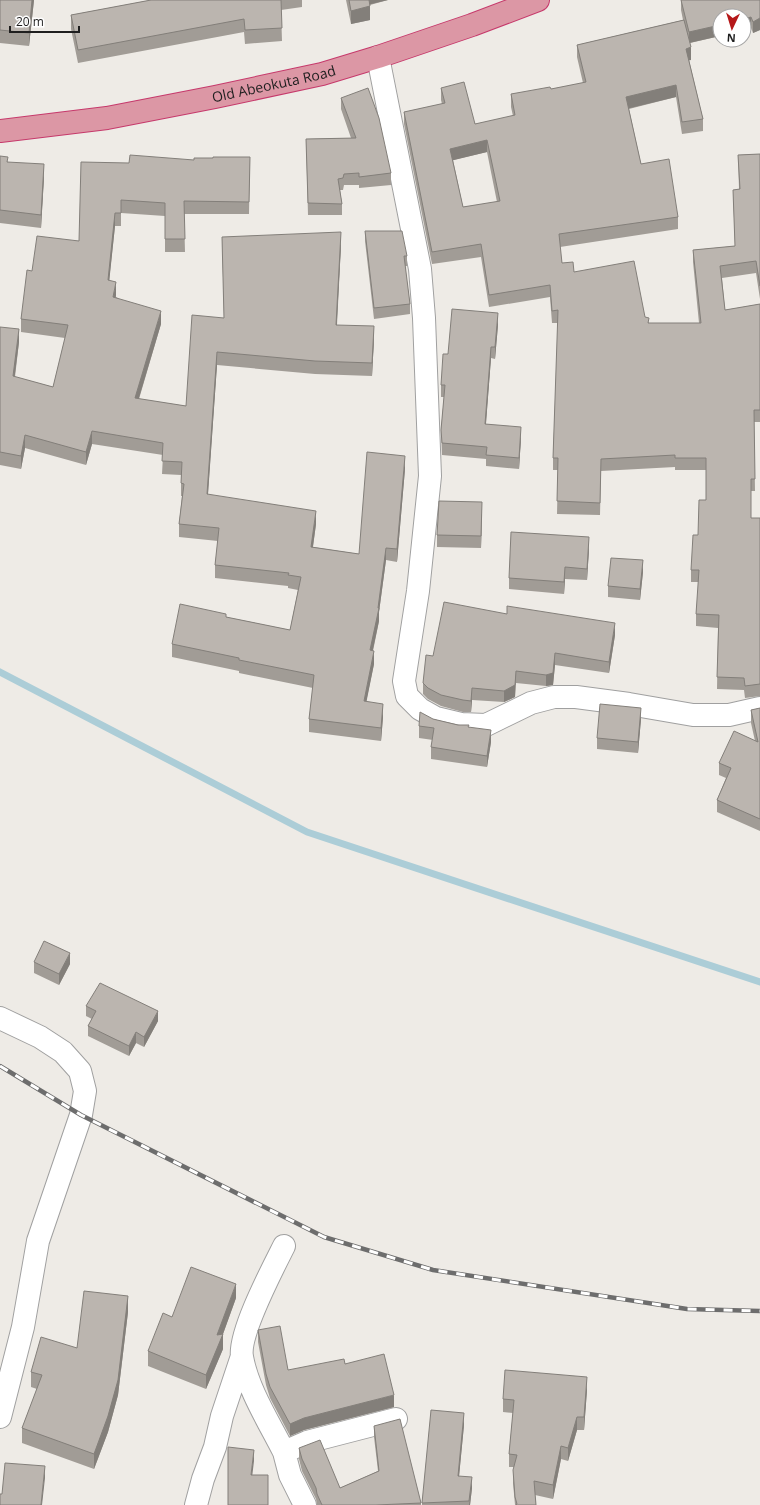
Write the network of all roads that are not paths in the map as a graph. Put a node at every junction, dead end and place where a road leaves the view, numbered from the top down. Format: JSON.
{"nodes":[{"id":1,"x":538,"y":0,"type":"edge"},
{"id":2,"x":378,"y":57,"type":"junction"},
{"id":3,"x":0,"y":131,"type":"edge"},
{"id":4,"x":760,"y":708,"type":"edge"},
{"id":5,"x":0,"y":1018,"type":"edge"},
{"id":6,"x":284,"y":1246,"type":"dead end"},
{"id":7,"x":242,"y":1356,"type":"junction"},
{"id":8,"x":1,"y":1412,"type":"edge"},
{"id":9,"x":396,"y":1419,"type":"edge"},
{"id":10,"x":284,"y":1452,"type":"junction"},
{"id":11,"x":196,"y":1505,"type":"edge"},
{"id":12,"x":305,"y":1505,"type":"edge"}],
"edges":[{"from":1,"to":2,"type":"highway","name":"Old Abeokuta Road"},
{"from":2,"to":3,"type":"highway","name":"Old Abeokuta Road"},
{"from":2,"to":4,"type":"street"},
{"from":5,"to":8,"type":"street"},
{"from":6,"to":7,"type":"street"},
{"from":7,"to":10,"type":"street"},
{"from":7,"to":11,"type":"street"},
{"from":9,"to":10,"type":"street"},
{"from":10,"to":12,"type":"street"}]}
